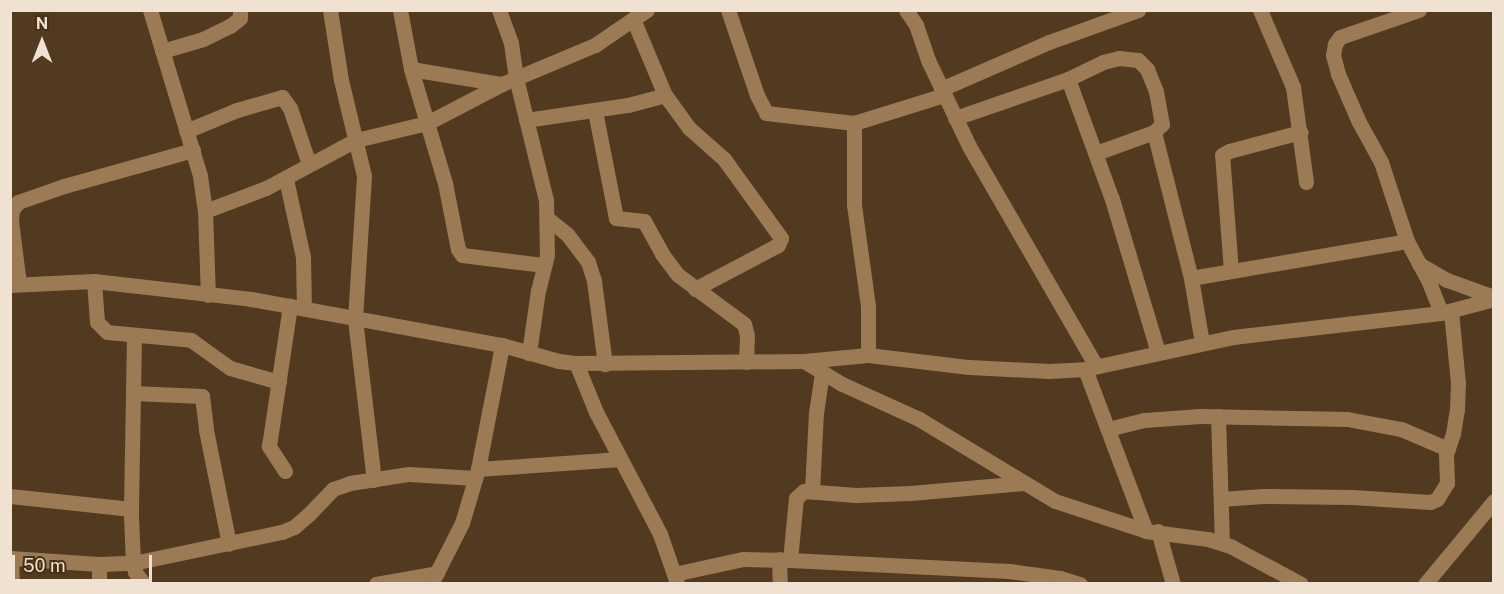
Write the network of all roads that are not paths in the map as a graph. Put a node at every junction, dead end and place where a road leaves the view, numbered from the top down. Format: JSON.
{"nodes":[{"id":1,"x":150,"y":10,"type":"edge"},
{"id":2,"x":240,"y":10,"type":"edge"},
{"id":3,"x":330,"y":10,"type":"edge"},
{"id":4,"x":400,"y":10,"type":"edge"},
{"id":5,"x":647,"y":10,"type":"edge"},
{"id":6,"x":728,"y":10,"type":"edge"},
{"id":7,"x":906,"y":10,"type":"edge"},
{"id":8,"x":1137,"y":10,"type":"edge"},
{"id":9,"x":1260,"y":10,"type":"edge"},
{"id":10,"x":1419,"y":10,"type":"edge"},
{"id":11,"x":500,"y":11,"type":"edge"},
{"id":12,"x":633,"y":19,"type":"junction"},
{"id":13,"x":162,"y":51,"type":"junction"},
{"id":14,"x":411,"y":69,"type":"junction"},
{"id":15,"x":1068,"y":79,"type":"junction"},
{"id":16,"x":509,"y":81,"type":"junction"},
{"id":17,"x":942,"y":92,"type":"junction"},
{"id":18,"x":665,"y":95,"type":"junction"},
{"id":19,"x":595,"y":111,"type":"junction"},
{"id":20,"x":955,"y":118,"type":"junction"},
{"id":21,"x":526,"y":120,"type":"junction"},
{"id":22,"x":427,"y":123,"type":"junction"},
{"id":23,"x":854,"y":123,"type":"junction"},
{"id":24,"x":186,"y":131,"type":"junction"},
{"id":25,"x":1154,"y":132,"type":"junction"},
{"id":26,"x":1301,"y":132,"type":"junction"},
{"id":27,"x":356,"y":140,"type":"junction"},
{"id":28,"x":193,"y":150,"type":"junction"},
{"id":29,"x":1096,"y":153,"type":"junction"},
{"id":30,"x":309,"y":164,"type":"junction"},
{"id":31,"x":286,"y":179,"type":"junction"},
{"id":32,"x":1306,"y":182,"type":"dead end"},
{"id":33,"x":205,"y":211,"type":"junction"},
{"id":34,"x":547,"y":218,"type":"junction"},
{"id":35,"x":1407,"y":241,"type":"junction"},
{"id":36,"x":1419,"y":264,"type":"junction"},
{"id":37,"x":544,"y":265,"type":"junction"},
{"id":38,"x":1231,"y":271,"type":"junction"},
{"id":39,"x":1191,"y":278,"type":"junction"},
{"id":40,"x":94,"y":281,"type":"junction"},
{"id":41,"x":15,"y":285,"type":"edge"},
{"id":42,"x":695,"y":289,"type":"junction"},
{"id":43,"x":208,"y":295,"type":"junction"},
{"id":44,"x":1494,"y":298,"type":"edge"},
{"id":45,"x":297,"y":307,"type":"junction"},
{"id":46,"x":1446,"y":312,"type":"junction"},
{"id":47,"x":355,"y":319,"type":"junction"},
{"id":48,"x":134,"y":336,"type":"junction"},
{"id":49,"x":1202,"y":343,"type":"junction"},
{"id":50,"x":502,"y":345,"type":"junction"},
{"id":51,"x":1158,"y":352,"type":"junction"},
{"id":52,"x":529,"y":353,"type":"junction"},
{"id":53,"x":868,"y":355,"type":"junction"},
{"id":54,"x":746,"y":362,"type":"junction"},
{"id":55,"x":804,"y":362,"type":"junction"},
{"id":56,"x":576,"y":363,"type":"junction"},
{"id":57,"x":605,"y":364,"type":"junction"},
{"id":58,"x":1090,"y":368,"type":"junction"},
{"id":59,"x":822,"y":373,"type":"junction"},
{"id":60,"x":279,"y":382,"type":"junction"},
{"id":61,"x":134,"y":393,"type":"junction"},
{"id":62,"x":1218,"y":416,"type":"junction"},
{"id":63,"x":1108,"y":429,"type":"junction"},
{"id":64,"x":1448,"y":449,"type":"junction"},
{"id":65,"x":620,"y":459,"type":"junction"},
{"id":66,"x":285,"y":471,"type":"dead end"},
{"id":67,"x":476,"y":474,"type":"junction"},
{"id":68,"x":374,"y":480,"type":"junction"},
{"id":69,"x":1024,"y":483,"type":"junction"},
{"id":70,"x":812,"y":491,"type":"junction"},
{"id":71,"x":10,"y":496,"type":"edge"},
{"id":72,"x":1221,"y":500,"type":"junction"},
{"id":73,"x":1494,"y":501,"type":"edge"},
{"id":74,"x":131,"y":509,"type":"junction"},
{"id":75,"x":1152,"y":531,"type":"junction"},
{"id":76,"x":1222,"y":543,"type":"junction"},
{"id":77,"x":229,"y":544,"type":"junction"},
{"id":78,"x":11,"y":558,"type":"edge"},
{"id":79,"x":784,"y":560,"type":"junction"},
{"id":80,"x":134,"y":563,"type":"junction"},
{"id":81,"x":99,"y":564,"type":"junction"},
{"id":82,"x":11,"y":574,"type":"edge"},
{"id":83,"x":434,"y":578,"type":"edge"},
{"id":84,"x":1030,"y":579,"type":"edge"},
{"id":85,"x":675,"y":581,"type":"edge"},
{"id":86,"x":12,"y":584,"type":"edge"},
{"id":87,"x":99,"y":584,"type":"edge"},
{"id":88,"x":144,"y":584,"type":"edge"},
{"id":89,"x":376,"y":584,"type":"edge"},
{"id":90,"x":780,"y":584,"type":"edge"},
{"id":91,"x":1080,"y":584,"type":"edge"},
{"id":92,"x":1173,"y":584,"type":"edge"},
{"id":93,"x":1301,"y":584,"type":"edge"},
{"id":94,"x":1425,"y":584,"type":"edge"}],
"edges":[{"from":1,"to":13,"type":"street"},
{"from":2,"to":13,"type":"street"},
{"from":3,"to":27,"type":"street"},
{"from":4,"to":14,"type":"street"},
{"from":5,"to":12,"type":"street"},
{"from":6,"to":23,"type":"street"},
{"from":7,"to":17,"type":"street"},
{"from":8,"to":17,"type":"street"},
{"from":9,"to":26,"type":"street"},
{"from":10,"to":35,"type":"street"},
{"from":11,"to":16,"type":"street"},
{"from":12,"to":16,"type":"street"},
{"from":12,"to":18,"type":"street"},
{"from":13,"to":24,"type":"street"},
{"from":14,"to":16,"type":"street"},
{"from":14,"to":22,"type":"street"},
{"from":15,"to":20,"type":"street"},
{"from":15,"to":25,"type":"street"},
{"from":15,"to":29,"type":"street"},
{"from":16,"to":21,"type":"street"},
{"from":16,"to":22,"type":"street"},
{"from":17,"to":20,"type":"street"},
{"from":17,"to":23,"type":"street"},
{"from":18,"to":19,"type":"street"},
{"from":18,"to":42,"type":"street"},
{"from":19,"to":21,"type":"street"},
{"from":19,"to":42,"type":"street"},
{"from":20,"to":58,"type":"street"},
{"from":21,"to":34,"type":"street"},
{"from":22,"to":27,"type":"street"},
{"from":22,"to":37,"type":"street"},
{"from":23,"to":53,"type":"street"},
{"from":24,"to":28,"type":"street"},
{"from":24,"to":30,"type":"street"},
{"from":25,"to":29,"type":"street"},
{"from":25,"to":39,"type":"street"},
{"from":26,"to":32,"type":"street"},
{"from":26,"to":38,"type":"street"},
{"from":27,"to":30,"type":"street"},
{"from":27,"to":47,"type":"street"},
{"from":28,"to":33,"type":"street"},
{"from":28,"to":41,"type":"street"},
{"from":29,"to":51,"type":"street"},
{"from":30,"to":31,"type":"street"},
{"from":31,"to":33,"type":"street"},
{"from":31,"to":45,"type":"street"},
{"from":33,"to":43,"type":"street"},
{"from":34,"to":37,"type":"street"},
{"from":34,"to":57,"type":"street"},
{"from":35,"to":36,"type":"street"},
{"from":35,"to":38,"type":"street"},
{"from":36,"to":44,"type":"street"},
{"from":36,"to":46,"type":"street"},
{"from":37,"to":52,"type":"street"},
{"from":38,"to":39,"type":"street"},
{"from":39,"to":49,"type":"street"},
{"from":40,"to":41,"type":"street"},
{"from":40,"to":43,"type":"street"},
{"from":40,"to":48,"type":"street"},
{"from":42,"to":54,"type":"street"},
{"from":43,"to":45,"type":"street"},
{"from":44,"to":46,"type":"street"},
{"from":45,"to":47,"type":"street"},
{"from":45,"to":60,"type":"street"},
{"from":46,"to":49,"type":"street"},
{"from":46,"to":64,"type":"street"},
{"from":47,"to":50,"type":"street"},
{"from":47,"to":68,"type":"street"},
{"from":48,"to":60,"type":"street"},
{"from":48,"to":61,"type":"street"},
{"from":49,"to":51,"type":"street"},
{"from":50,"to":52,"type":"street"},
{"from":50,"to":67,"type":"street"},
{"from":51,"to":58,"type":"street"},
{"from":52,"to":56,"type":"street"},
{"from":53,"to":55,"type":"street"},
{"from":53,"to":58,"type":"street"},
{"from":54,"to":55,"type":"street"},
{"from":54,"to":57,"type":"street"},
{"from":55,"to":59,"type":"street"},
{"from":56,"to":57,"type":"street"},
{"from":56,"to":65,"type":"street"},
{"from":58,"to":63,"type":"street"},
{"from":59,"to":69,"type":"street"},
{"from":59,"to":70,"type":"street"},
{"from":60,"to":66,"type":"street"},
{"from":61,"to":74,"type":"street"},
{"from":61,"to":77,"type":"street"},
{"from":62,"to":63,"type":"street"},
{"from":62,"to":64,"type":"street"},
{"from":62,"to":72,"type":"street"},
{"from":63,"to":75,"type":"street"},
{"from":64,"to":72,"type":"street"},
{"from":65,"to":67,"type":"street"},
{"from":65,"to":85,"type":"street"},
{"from":67,"to":68,"type":"street"},
{"from":67,"to":83,"type":"street"},
{"from":68,"to":77,"type":"street"},
{"from":69,"to":70,"type":"street"},
{"from":69,"to":75,"type":"street"},
{"from":70,"to":79,"type":"street"},
{"from":71,"to":74,"type":"street"},
{"from":72,"to":76,"type":"street"},
{"from":73,"to":94,"type":"street"},
{"from":74,"to":80,"type":"street"},
{"from":75,"to":76,"type":"street"},
{"from":75,"to":92,"type":"street"},
{"from":76,"to":93,"type":"street"},
{"from":77,"to":80,"type":"street"},
{"from":78,"to":81,"type":"street"},
{"from":78,"to":82,"type":"street"},
{"from":79,"to":84,"type":"street"},
{"from":79,"to":85,"type":"street"},
{"from":79,"to":90,"type":"street"},
{"from":80,"to":81,"type":"street"},
{"from":80,"to":88,"type":"street"},
{"from":81,"to":87,"type":"street"},
{"from":82,"to":86,"type":"street"},
{"from":83,"to":89,"type":"street"},
{"from":84,"to":91,"type":"street"}]}
